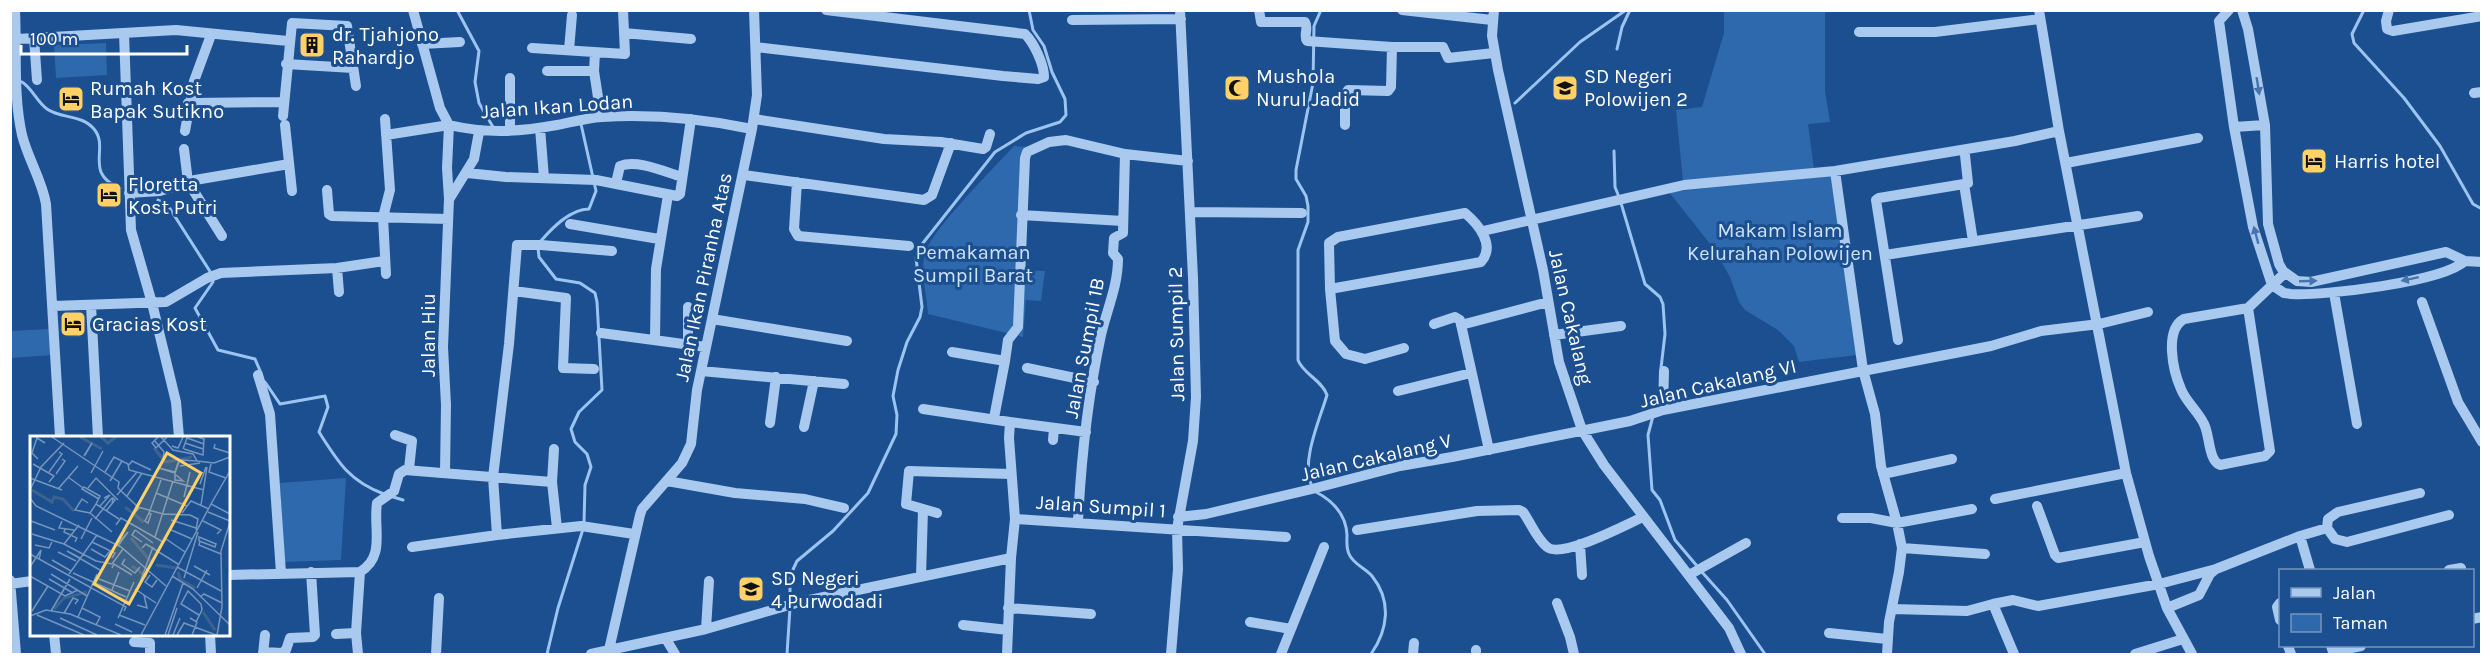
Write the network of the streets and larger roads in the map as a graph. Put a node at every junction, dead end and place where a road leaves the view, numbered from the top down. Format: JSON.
{"nodes":[{"id":1,"x":15,"y":10,"type":"edge"},
{"id":2,"x":413,"y":10,"type":"edge"},
{"id":3,"x":623,"y":10,"type":"edge"},
{"id":4,"x":754,"y":10,"type":"edge"},
{"id":5,"x":826,"y":10,"type":"edge"},
{"id":6,"x":1259,"y":10,"type":"edge"},
{"id":7,"x":1402,"y":10,"type":"edge"},
{"id":8,"x":2229,"y":10,"type":"edge"},
{"id":9,"x":2242,"y":10,"type":"edge"},
{"id":10,"x":2389,"y":10,"type":"edge"},
{"id":11,"x":1415,"y":11,"type":"edge"},
{"id":12,"x":1181,"y":14,"type":"edge"},
{"id":13,"x":572,"y":15,"type":"dead end"},
{"id":14,"x":1493,"y":15,"type":"edge"},
{"id":15,"x":2039,"y":15,"type":"edge"},
{"id":16,"x":2481,"y":16,"type":"edge"},
{"id":17,"x":1072,"y":20,"type":"dead end"},
{"id":18,"x":1859,"y":32,"type":"dead end"},
{"id":19,"x":124,"y":33,"type":"junction"},
{"id":20,"x":624,"y":33,"type":"junction"},
{"id":21,"x":211,"y":35,"type":"junction"},
{"id":22,"x":34,"y":38,"type":"junction"},
{"id":23,"x":17,"y":39,"type":"junction"},
{"id":24,"x":691,"y":39,"type":"dead end"},
{"id":25,"x":288,"y":41,"type":"junction"},
{"id":26,"x":460,"y":42,"type":"dead end"},
{"id":27,"x":422,"y":44,"type":"junction"},
{"id":28,"x":756,"y":47,"type":"junction"},
{"id":29,"x":1392,"y":47,"type":"junction"},
{"id":30,"x":532,"y":48,"type":"dead end"},
{"id":31,"x":569,"y":50,"type":"junction"},
{"id":32,"x":595,"y":53,"type":"junction"},
{"id":33,"x":1494,"y":53,"type":"junction"},
{"id":34,"x":286,"y":64,"type":"junction"},
{"id":35,"x":353,"y":68,"type":"junction"},
{"id":36,"x":548,"y":71,"type":"dead end"},
{"id":37,"x":594,"y":71,"type":"junction"},
{"id":38,"x":510,"y":78,"type":"dead end"},
{"id":39,"x":37,"y":80,"type":"dead end"},
{"id":40,"x":356,"y":86,"type":"dead end"},
{"id":41,"x":284,"y":102,"type":"junction"},
{"id":42,"x":188,"y":103,"type":"junction"},
{"id":43,"x":601,"y":117,"type":"junction"},
{"id":44,"x":386,"y":119,"type":"dead end"},
{"id":45,"x":691,"y":119,"type":"junction"},
{"id":46,"x":753,"y":124,"type":"junction"},
{"id":47,"x":449,"y":125,"type":"junction"},
{"id":48,"x":1345,"y":125,"type":"dead end"},
{"id":49,"x":2265,"y":125,"type":"junction"},
{"id":50,"x":2234,"y":127,"type":"junction"},
{"id":51,"x":510,"y":128,"type":"junction"},
{"id":52,"x":540,"y":128,"type":"junction"},
{"id":53,"x":185,"y":130,"type":"dead end"},
{"id":54,"x":2059,"y":131,"type":"junction"},
{"id":55,"x":479,"y":132,"type":"junction"},
{"id":56,"x":990,"y":134,"type":"dead end"},
{"id":57,"x":386,"y":135,"type":"junction"},
{"id":58,"x":2198,"y":138,"type":"dead end"},
{"id":59,"x":951,"y":143,"type":"junction"},
{"id":60,"x":184,"y":149,"type":"dead end"},
{"id":61,"x":1125,"y":154,"type":"junction"},
{"id":62,"x":1965,"y":155,"type":"dead end"},
{"id":63,"x":1188,"y":161,"type":"junction"},
{"id":64,"x":2066,"y":163,"type":"junction"},
{"id":65,"x":289,"y":164,"type":"junction"},
{"id":66,"x":1835,"y":171,"type":"junction"},
{"id":67,"x":466,"y":173,"type":"junction"},
{"id":68,"x":744,"y":175,"type":"junction"},
{"id":69,"x":682,"y":177,"type":"junction"},
{"id":70,"x":544,"y":178,"type":"junction"},
{"id":71,"x":188,"y":182,"type":"junction"},
{"id":72,"x":797,"y":182,"type":"junction"},
{"id":73,"x":616,"y":183,"type":"junction"},
{"id":74,"x":1964,"y":184,"type":"junction"},
{"id":75,"x":327,"y":190,"type":"dead end"},
{"id":76,"x":292,"y":191,"type":"dead end"},
{"id":77,"x":129,"y":193,"type":"junction"},
{"id":78,"x":668,"y":195,"type":"junction"},
{"id":79,"x":449,"y":199,"type":"junction"},
{"id":80,"x":1190,"y":212,"type":"junction"},
{"id":81,"x":1302,"y":213,"type":"dead end"},
{"id":82,"x":1021,"y":215,"type":"junction"},
{"id":83,"x":2138,"y":216,"type":"dead end"},
{"id":84,"x":383,"y":218,"type":"junction"},
{"id":85,"x":448,"y":219,"type":"junction"},
{"id":86,"x":1123,"y":221,"type":"junction"},
{"id":87,"x":1530,"y":221,"type":"junction"},
{"id":88,"x":570,"y":224,"type":"dead end"},
{"id":89,"x":2079,"y":225,"type":"junction"},
{"id":90,"x":1483,"y":231,"type":"junction"},
{"id":91,"x":222,"y":236,"type":"dead end"},
{"id":92,"x":659,"y":239,"type":"junction"},
{"id":93,"x":1973,"y":241,"type":"junction"},
{"id":94,"x":909,"y":246,"type":"dead end"},
{"id":95,"x":612,"y":251,"type":"dead end"},
{"id":96,"x":1885,"y":255,"type":"junction"},
{"id":97,"x":384,"y":261,"type":"junction"},
{"id":98,"x":2465,"y":261,"type":"junction"},
{"id":99,"x":2481,"y":262,"type":"edge"},
{"id":100,"x":338,"y":268,"type":"junction"},
{"id":101,"x":2285,"y":273,"type":"junction"},
{"id":102,"x":386,"y":274,"type":"dead end"},
{"id":103,"x":2272,"y":285,"type":"junction"},
{"id":104,"x":1330,"y":289,"type":"junction"},
{"id":105,"x":514,"y":291,"type":"junction"},
{"id":106,"x":339,"y":292,"type":"dead end"},
{"id":107,"x":2334,"y":293,"type":"junction"},
{"id":108,"x":1548,"y":302,"type":"junction"},
{"id":109,"x":2422,"y":302,"type":"dead end"},
{"id":110,"x":152,"y":303,"type":"junction"},
{"id":111,"x":91,"y":305,"type":"junction"},
{"id":112,"x":53,"y":306,"type":"junction"},
{"id":113,"x":688,"y":307,"type":"dead end"},
{"id":114,"x":2248,"y":308,"type":"junction"},
{"id":115,"x":2148,"y":312,"type":"dead end"},
{"id":116,"x":712,"y":319,"type":"junction"},
{"id":117,"x":1434,"y":324,"type":"dead end"},
{"id":118,"x":2099,"y":324,"type":"junction"},
{"id":119,"x":1461,"y":325,"type":"junction"},
{"id":120,"x":1621,"y":326,"type":"dead end"},
{"id":121,"x":601,"y":333,"type":"dead end"},
{"id":122,"x":1554,"y":334,"type":"junction"},
{"id":123,"x":655,"y":339,"type":"junction"},
{"id":124,"x":1898,"y":340,"type":"dead end"},
{"id":125,"x":847,"y":341,"type":"dead end"},
{"id":126,"x":688,"y":344,"type":"junction"},
{"id":127,"x":706,"y":347,"type":"junction"},
{"id":128,"x":1404,"y":348,"type":"dead end"},
{"id":129,"x":952,"y":352,"type":"dead end"},
{"id":130,"x":1005,"y":361,"type":"junction"},
{"id":131,"x":1027,"y":368,"type":"dead end"},
{"id":132,"x":594,"y":369,"type":"dead end"},
{"id":133,"x":1863,"y":370,"type":"junction"},
{"id":134,"x":701,"y":371,"type":"junction"},
{"id":135,"x":1664,"y":371,"type":"dead end"},
{"id":136,"x":1471,"y":373,"type":"junction"},
{"id":137,"x":258,"y":375,"type":"dead end"},
{"id":138,"x":776,"y":377,"type":"junction"},
{"id":139,"x":814,"y":381,"type":"junction"},
{"id":140,"x":1094,"y":382,"type":"junction"},
{"id":141,"x":844,"y":384,"type":"dead end"},
{"id":142,"x":1398,"y":391,"type":"dead end"},
{"id":143,"x":923,"y":409,"type":"dead end"},
{"id":144,"x":1658,"y":412,"type":"junction"},
{"id":145,"x":994,"y":418,"type":"junction"},
{"id":146,"x":770,"y":423,"type":"dead end"},
{"id":147,"x":1010,"y":423,"type":"junction"},
{"id":148,"x":2357,"y":424,"type":"dead end"},
{"id":149,"x":804,"y":427,"type":"dead end"},
{"id":150,"x":1054,"y":428,"type":"junction"},
{"id":151,"x":1582,"y":430,"type":"junction"},
{"id":152,"x":1086,"y":432,"type":"junction"},
{"id":153,"x":395,"y":435,"type":"dead end"},
{"id":154,"x":60,"y":436,"type":"edge"},
{"id":155,"x":98,"y":436,"type":"edge"},
{"id":156,"x":179,"y":436,"type":"edge"},
{"id":157,"x":1053,"y":440,"type":"dead end"},
{"id":158,"x":2481,"y":442,"type":"edge"},
{"id":159,"x":554,"y":448,"type":"dead end"},
{"id":160,"x":1490,"y":450,"type":"junction"},
{"id":161,"x":1952,"y":459,"type":"dead end"},
{"id":162,"x":409,"y":469,"type":"junction"},
{"id":163,"x":445,"y":472,"type":"junction"},
{"id":164,"x":2126,"y":473,"type":"junction"},
{"id":165,"x":1011,"y":474,"type":"junction"},
{"id":166,"x":1883,"y":474,"type":"junction"},
{"id":167,"x":493,"y":477,"type":"junction"},
{"id":168,"x":667,"y":481,"type":"junction"},
{"id":169,"x":552,"y":482,"type":"junction"},
{"id":170,"x":2420,"y":493,"type":"dead end"},
{"id":171,"x":1995,"y":499,"type":"dead end"},
{"id":172,"x":2037,"y":506,"type":"dead end"},
{"id":173,"x":844,"y":507,"type":"dead end"},
{"id":174,"x":1972,"y":508,"type":"dead end"},
{"id":175,"x":923,"y":510,"type":"junction"},
{"id":176,"x":937,"y":513,"type":"dead end"},
{"id":177,"x":2449,"y":515,"type":"dead end"},
{"id":178,"x":1178,"y":517,"type":"junction"},
{"id":179,"x":1643,"y":517,"type":"junction"},
{"id":180,"x":1842,"y":518,"type":"dead end"},
{"id":181,"x":1015,"y":519,"type":"junction"},
{"id":182,"x":1078,"y":522,"type":"junction"},
{"id":183,"x":1897,"y":523,"type":"junction"},
{"id":184,"x":557,"y":528,"type":"junction"},
{"id":185,"x":2327,"y":528,"type":"junction"},
{"id":186,"x":1176,"y":530,"type":"junction"},
{"id":187,"x":1357,"y":530,"type":"dead end"},
{"id":188,"x":634,"y":534,"type":"junction"},
{"id":189,"x":497,"y":535,"type":"junction"},
{"id":190,"x":2300,"y":536,"type":"junction"},
{"id":191,"x":1286,"y":537,"type":"dead end"},
{"id":192,"x":2145,"y":542,"type":"junction"},
{"id":193,"x":1746,"y":543,"type":"dead end"},
{"id":194,"x":1580,"y":544,"type":"junction"},
{"id":195,"x":412,"y":547,"type":"dead end"},
{"id":196,"x":1324,"y":547,"type":"dead end"},
{"id":197,"x":1902,"y":548,"type":"junction"},
{"id":198,"x":1985,"y":554,"type":"dead end"},
{"id":199,"x":1011,"y":558,"type":"junction"},
{"id":200,"x":2461,"y":568,"type":"dead end"},
{"id":201,"x":2216,"y":569,"type":"junction"},
{"id":202,"x":2310,"y":569,"type":"edge"},
{"id":203,"x":2455,"y":569,"type":"edge"},
{"id":204,"x":1696,"y":571,"type":"junction"},
{"id":205,"x":312,"y":572,"type":"junction"},
{"id":206,"x":360,"y":572,"type":"junction"},
{"id":207,"x":281,"y":573,"type":"junction"},
{"id":208,"x":230,"y":575,"type":"edge"},
{"id":209,"x":1582,"y":575,"type":"dead end"},
{"id":210,"x":921,"y":576,"type":"junction"},
{"id":211,"x":30,"y":581,"type":"edge"},
{"id":212,"x":710,"y":581,"type":"dead end"},
{"id":213,"x":11,"y":582,"type":"edge"},
{"id":214,"x":2159,"y":584,"type":"junction"},
{"id":215,"x":439,"y":598,"type":"dead end"},
{"id":216,"x":1557,"y":603,"type":"dead end"},
{"id":217,"x":1993,"y":604,"type":"junction"},
{"id":218,"x":1008,"y":608,"type":"junction"},
{"id":219,"x":2167,"y":608,"type":"junction"},
{"id":220,"x":1892,"y":609,"type":"junction"},
{"id":221,"x":1091,"y":614,"type":"dead end"},
{"id":222,"x":1250,"y":622,"type":"dead end"},
{"id":223,"x":963,"y":625,"type":"dead end"},
{"id":224,"x":706,"y":629,"type":"junction"},
{"id":225,"x":1291,"y":629,"type":"junction"},
{"id":226,"x":1008,"y":630,"type":"junction"},
{"id":227,"x":336,"y":633,"type":"dead end"},
{"id":228,"x":356,"y":633,"type":"junction"},
{"id":229,"x":1829,"y":633,"type":"dead end"},
{"id":230,"x":54,"y":635,"type":"edge"},
{"id":231,"x":210,"y":635,"type":"edge"},
{"id":232,"x":265,"y":635,"type":"dead end"},
{"id":233,"x":666,"y":639,"type":"junction"},
{"id":234,"x":1887,"y":639,"type":"junction"},
{"id":235,"x":2183,"y":639,"type":"junction"},
{"id":236,"x":134,"y":642,"type":"dead end"},
{"id":237,"x":2352,"y":647,"type":"edge"},
{"id":238,"x":2330,"y":652,"type":"edge"},
{"id":239,"x":263,"y":653,"type":"edge"},
{"id":240,"x":608,"y":653,"type":"edge"},
{"id":241,"x":15,"y":654,"type":"edge"},
{"id":242,"x":56,"y":654,"type":"edge"},
{"id":243,"x":150,"y":654,"type":"edge"},
{"id":244,"x":211,"y":654,"type":"edge"},
{"id":245,"x":358,"y":654,"type":"edge"},
{"id":246,"x":436,"y":654,"type":"edge"},
{"id":247,"x":591,"y":654,"type":"edge"},
{"id":248,"x":675,"y":654,"type":"edge"},
{"id":249,"x":1007,"y":654,"type":"edge"},
{"id":250,"x":1171,"y":654,"type":"edge"},
{"id":251,"x":1281,"y":654,"type":"edge"},
{"id":252,"x":1574,"y":654,"type":"edge"},
{"id":253,"x":1741,"y":654,"type":"edge"},
{"id":254,"x":1887,"y":654,"type":"edge"},
{"id":255,"x":2014,"y":654,"type":"edge"},
{"id":256,"x":2135,"y":654,"type":"edge"},
{"id":257,"x":2192,"y":654,"type":"edge"}],
"edges":[{"from":1,"to":23,"type":"street"},
{"from":2,"to":27,"type":"street"},
{"from":3,"to":20,"type":"street"},
{"from":4,"to":28,"type":"street","name":"Jalan Ikan Piranha Atas"},
{"from":5,"to":28,"type":"street"},
{"from":6,"to":29,"type":"street"},
{"from":7,"to":11,"type":"street"},
{"from":8,"to":50,"type":"street"},
{"from":9,"to":49,"type":"street","one_way":true},
{"from":10,"to":16,"type":"street"},
{"from":11,"to":14,"type":"street"},
{"from":12,"to":17,"type":"street"},
{"from":12,"to":63,"type":"street","name":"Jalan Sumpil 2"},
{"from":13,"to":31,"type":"street"},
{"from":14,"to":33,"type":"street","name":"Jalan Cakalang"},
{"from":15,"to":18,"type":"street"},
{"from":15,"to":54,"type":"street"},
{"from":19,"to":21,"type":"street"},
{"from":19,"to":22,"type":"street"},
{"from":19,"to":77,"type":"street"},
{"from":20,"to":24,"type":"street"},
{"from":20,"to":32,"type":"street"},
{"from":21,"to":25,"type":"street"},
{"from":21,"to":42,"type":"street"},
{"from":22,"to":23,"type":"street"},
{"from":22,"to":39,"type":"street"},
{"from":23,"to":112,"type":"street"},
{"from":25,"to":34,"type":"street"},
{"from":25,"to":35,"type":"street"},
{"from":26,"to":27,"type":"street"},
{"from":27,"to":47,"type":"street"},
{"from":28,"to":46,"type":"street","name":"Jalan Ikan Piranha Atas"},
{"from":29,"to":33,"type":"street"},
{"from":29,"to":48,"type":"street"},
{"from":30,"to":31,"type":"street"},
{"from":31,"to":32,"type":"street"},
{"from":32,"to":37,"type":"street"},
{"from":33,"to":87,"type":"street","name":"Jalan Cakalang"},
{"from":34,"to":35,"type":"street"},
{"from":34,"to":41,"type":"street"},
{"from":35,"to":40,"type":"street"},
{"from":36,"to":37,"type":"street"},
{"from":37,"to":43,"type":"street"},
{"from":38,"to":51,"type":"street"},
{"from":41,"to":42,"type":"street"},
{"from":41,"to":65,"type":"street"},
{"from":42,"to":53,"type":"street"},
{"from":43,"to":45,"type":"street","name":"Jalan Ikan Lodan"},
{"from":43,"to":52,"type":"street","name":"Jalan Ikan Lodan"},
{"from":44,"to":57,"type":"street"},
{"from":45,"to":46,"type":"street","name":"Jalan Ikan Lodan"},
{"from":45,"to":69,"type":"street"},
{"from":46,"to":59,"type":"street","name":"Jalan Ikan Lodan"},
{"from":46,"to":68,"type":"street","name":"Jalan Ikan Piranha Atas"},
{"from":47,"to":55,"type":"street","name":"Jalan Ikan Lodan"},
{"from":47,"to":57,"type":"street"},
{"from":47,"to":79,"type":"street","name":"Jalan Hiu"},
{"from":49,"to":50,"type":"street"},
{"from":49,"to":101,"type":"street"},
{"from":103,"to":50,"type":"street","one_way":true},
{"from":51,"to":52,"type":"street","name":"Jalan Ikan Lodan"},
{"from":51,"to":55,"type":"street","name":"Jalan Ikan Lodan"},
{"from":52,"to":70,"type":"street"},
{"from":54,"to":64,"type":"street"},
{"from":54,"to":66,"type":"street"},
{"from":55,"to":67,"type":"street"},
{"from":56,"to":59,"type":"street","name":"Jalan Ikan Lodan"},
{"from":57,"to":84,"type":"street"},
{"from":58,"to":64,"type":"street"},
{"from":59,"to":72,"type":"street"},
{"from":60,"to":71,"type":"street"},
{"from":61,"to":63,"type":"street"},
{"from":61,"to":82,"type":"street"},
{"from":61,"to":86,"type":"street","name":"Jalan Sumpil 1B"},
{"from":62,"to":74,"type":"street"},
{"from":63,"to":80,"type":"street","name":"Jalan Sumpil 2"},
{"from":64,"to":89,"type":"street"},
{"from":65,"to":71,"type":"street"},
{"from":65,"to":76,"type":"street"},
{"from":66,"to":87,"type":"street"},
{"from":66,"to":133,"type":"street"},
{"from":67,"to":70,"type":"street"},
{"from":67,"to":79,"type":"street"},
{"from":68,"to":72,"type":"street"},
{"from":68,"to":116,"type":"street","name":"Jalan Ikan Piranha Atas"},
{"from":69,"to":73,"type":"street"},
{"from":69,"to":78,"type":"street"},
{"from":70,"to":73,"type":"street"},
{"from":71,"to":77,"type":"street"},
{"from":71,"to":91,"type":"street"},
{"from":72,"to":94,"type":"street"},
{"from":73,"to":78,"type":"street"},
{"from":74,"to":93,"type":"street"},
{"from":74,"to":96,"type":"street"},
{"from":75,"to":84,"type":"street"},
{"from":77,"to":110,"type":"street"},
{"from":78,"to":92,"type":"street"},
{"from":79,"to":85,"type":"street","name":"Jalan Hiu"},
{"from":80,"to":81,"type":"street"},
{"from":80,"to":178,"type":"street","name":"Jalan Sumpil 2"},
{"from":82,"to":86,"type":"street"},
{"from":82,"to":130,"type":"street"},
{"from":83,"to":89,"type":"street"},
{"from":84,"to":85,"type":"street"},
{"from":84,"to":97,"type":"street"},
{"from":85,"to":163,"type":"street","name":"Jalan Hiu"},
{"from":86,"to":140,"type":"street","name":"Jalan Sumpil 1B"},
{"from":87,"to":90,"type":"street"},
{"from":87,"to":108,"type":"street","name":"Jalan Cakalang"},
{"from":88,"to":92,"type":"street"},
{"from":89,"to":93,"type":"street"},
{"from":89,"to":118,"type":"street"},
{"from":90,"to":104,"type":"street"},
{"from":90,"to":104,"type":"street"},
{"from":92,"to":123,"type":"street"},
{"from":93,"to":96,"type":"street"},
{"from":95,"to":105,"type":"street"},
{"from":96,"to":124,"type":"street"},
{"from":97,"to":100,"type":"street"},
{"from":97,"to":102,"type":"street"},
{"from":98,"to":99,"type":"street"},
{"from":101,"to":98,"type":"street","one_way":true},
{"from":98,"to":107,"type":"street","one_way":true},
{"from":100,"to":106,"type":"street"},
{"from":100,"to":110,"type":"street"},
{"from":101,"to":103,"type":"street"},
{"from":103,"to":107,"type":"street"},
{"from":103,"to":114,"type":"street"},
{"from":104,"to":128,"type":"street"},
{"from":105,"to":132,"type":"street"},
{"from":105,"to":167,"type":"street"},
{"from":107,"to":148,"type":"street"},
{"from":108,"to":119,"type":"street"},
{"from":108,"to":122,"type":"street","name":"Jalan Cakalang"},
{"from":109,"to":158,"type":"street"},
{"from":110,"to":111,"type":"street"},
{"from":110,"to":156,"type":"street"},
{"from":111,"to":112,"type":"street"},
{"from":111,"to":155,"type":"street"},
{"from":112,"to":154,"type":"street"},
{"from":113,"to":126,"type":"street"},
{"from":114,"to":114,"type":"street"},
{"from":115,"to":118,"type":"street","name":"Jalan Cakalang VI"},
{"from":116,"to":125,"type":"street"},
{"from":116,"to":127,"type":"street","name":"Jalan Ikan Piranha Atas"},
{"from":117,"to":119,"type":"street"},
{"from":118,"to":133,"type":"street","name":"Jalan Cakalang VI"},
{"from":118,"to":164,"type":"street"},
{"from":119,"to":136,"type":"street"},
{"from":120,"to":122,"type":"street"},
{"from":121,"to":123,"type":"street"},
{"from":122,"to":151,"type":"street","name":"Jalan Cakalang"},
{"from":123,"to":126,"type":"street"},
{"from":126,"to":127,"type":"street"},
{"from":127,"to":134,"type":"street","name":"Jalan Ikan Piranha Atas"},
{"from":129,"to":130,"type":"street"},
{"from":130,"to":145,"type":"street"},
{"from":131,"to":140,"type":"street"},
{"from":133,"to":144,"type":"street","name":"Jalan Cakalang VI"},
{"from":133,"to":166,"type":"street"},
{"from":134,"to":138,"type":"street"},
{"from":134,"to":168,"type":"street","name":"Jalan Ikan Piranha Atas"},
{"from":135,"to":144,"type":"street"},
{"from":136,"to":142,"type":"street"},
{"from":136,"to":160,"type":"street"},
{"from":137,"to":207,"type":"street"},
{"from":138,"to":139,"type":"street"},
{"from":138,"to":146,"type":"street"},
{"from":139,"to":141,"type":"street"},
{"from":139,"to":149,"type":"street"},
{"from":140,"to":152,"type":"street","name":"Jalan Sumpil 1B"},
{"from":143,"to":145,"type":"street"},
{"from":144,"to":151,"type":"street","name":"Jalan Cakalang VI"},
{"from":145,"to":147,"type":"street"},
{"from":147,"to":150,"type":"street"},
{"from":147,"to":165,"type":"street"},
{"from":150,"to":152,"type":"street"},
{"from":150,"to":157,"type":"street"},
{"from":151,"to":160,"type":"street","name":"Jalan Cakalang V"},
{"from":151,"to":179,"type":"street","name":"Jalan Cakalang"},
{"from":152,"to":182,"type":"street","name":"Jalan Sumpil 1B"},
{"from":153,"to":162,"type":"street"},
{"from":159,"to":169,"type":"street"},
{"from":160,"to":178,"type":"street","name":"Jalan Cakalang V"},
{"from":161,"to":166,"type":"street"},
{"from":162,"to":163,"type":"street"},
{"from":162,"to":206,"type":"street"},
{"from":163,"to":167,"type":"street"},
{"from":164,"to":171,"type":"street"},
{"from":164,"to":192,"type":"street"},
{"from":165,"to":175,"type":"street"},
{"from":165,"to":181,"type":"street"},
{"from":166,"to":183,"type":"street"},
{"from":167,"to":169,"type":"street"},
{"from":167,"to":189,"type":"street"},
{"from":168,"to":173,"type":"street"},
{"from":168,"to":188,"type":"street","name":"Jalan Ikan Piranha Atas"},
{"from":169,"to":184,"type":"street"},
{"from":170,"to":185,"type":"street"},
{"from":172,"to":192,"type":"street"},
{"from":174,"to":183,"type":"street"},
{"from":175,"to":176,"type":"street"},
{"from":175,"to":210,"type":"street"},
{"from":177,"to":185,"type":"street"},
{"from":178,"to":186,"type":"street","name":"Jalan Sumpil 2"},
{"from":179,"to":194,"type":"street"},
{"from":179,"to":204,"type":"street","name":"Jalan Cakalang"},
{"from":180,"to":183,"type":"street"},
{"from":181,"to":182,"type":"street","name":"Jalan Sumpil 1"},
{"from":181,"to":199,"type":"street","name":"Jalan Sumpil 1"},
{"from":182,"to":186,"type":"street","name":"Jalan Sumpil 1"},
{"from":183,"to":197,"type":"street"},
{"from":184,"to":188,"type":"street"},
{"from":184,"to":189,"type":"street"},
{"from":185,"to":190,"type":"street"},
{"from":186,"to":191,"type":"street","name":"Jalan Sumpil 1"},
{"from":186,"to":250,"type":"street","name":"Jalan Sumpil 2"},
{"from":187,"to":194,"type":"street"},
{"from":188,"to":240,"type":"street","name":"Jalan Ikan Piranha Atas"},
{"from":189,"to":195,"type":"street"},
{"from":190,"to":201,"type":"street"},
{"from":190,"to":202,"type":"street"},
{"from":192,"to":214,"type":"street"},
{"from":193,"to":204,"type":"street"},
{"from":194,"to":209,"type":"street"},
{"from":196,"to":225,"type":"street"},
{"from":197,"to":198,"type":"street"},
{"from":197,"to":220,"type":"street"},
{"from":199,"to":210,"type":"street"},
{"from":199,"to":218,"type":"street","name":"Jalan Sumpil 1"},
{"from":200,"to":203,"type":"street"},
{"from":201,"to":214,"type":"street"},
{"from":201,"to":219,"type":"street"},
{"from":204,"to":253,"type":"street","name":"Jalan Cakalang"},
{"from":205,"to":206,"type":"street"},
{"from":205,"to":207,"type":"street"},
{"from":205,"to":239,"type":"street"},
{"from":206,"to":228,"type":"street"},
{"from":207,"to":208,"type":"street"},
{"from":210,"to":224,"type":"street"},
{"from":211,"to":213,"type":"street"},
{"from":212,"to":224,"type":"street"},
{"from":213,"to":241,"type":"street"},
{"from":214,"to":217,"type":"street"},
{"from":214,"to":219,"type":"street"},
{"from":215,"to":246,"type":"street"},
{"from":216,"to":252,"type":"street"},
{"from":217,"to":220,"type":"street"},
{"from":217,"to":255,"type":"street"},
{"from":218,"to":221,"type":"street"},
{"from":218,"to":226,"type":"street","name":"Jalan Sumpil 1"},
{"from":219,"to":235,"type":"street"},
{"from":220,"to":234,"type":"street"},
{"from":222,"to":225,"type":"street"},
{"from":223,"to":226,"type":"street"},
{"from":224,"to":233,"type":"street"},
{"from":225,"to":251,"type":"street"},
{"from":226,"to":249,"type":"street","name":"Jalan Sumpil 1"},
{"from":227,"to":228,"type":"street"},
{"from":228,"to":245,"type":"street"},
{"from":229,"to":234,"type":"street"},
{"from":230,"to":242,"type":"street"},
{"from":231,"to":244,"type":"street"},
{"from":232,"to":239,"type":"street"},
{"from":233,"to":240,"type":"street"},
{"from":233,"to":248,"type":"street"},
{"from":234,"to":254,"type":"street"},
{"from":235,"to":256,"type":"street"},
{"from":235,"to":257,"type":"street"},
{"from":236,"to":243,"type":"street"},
{"from":237,"to":238,"type":"street"},
{"from":240,"to":247,"type":"street"}]}
